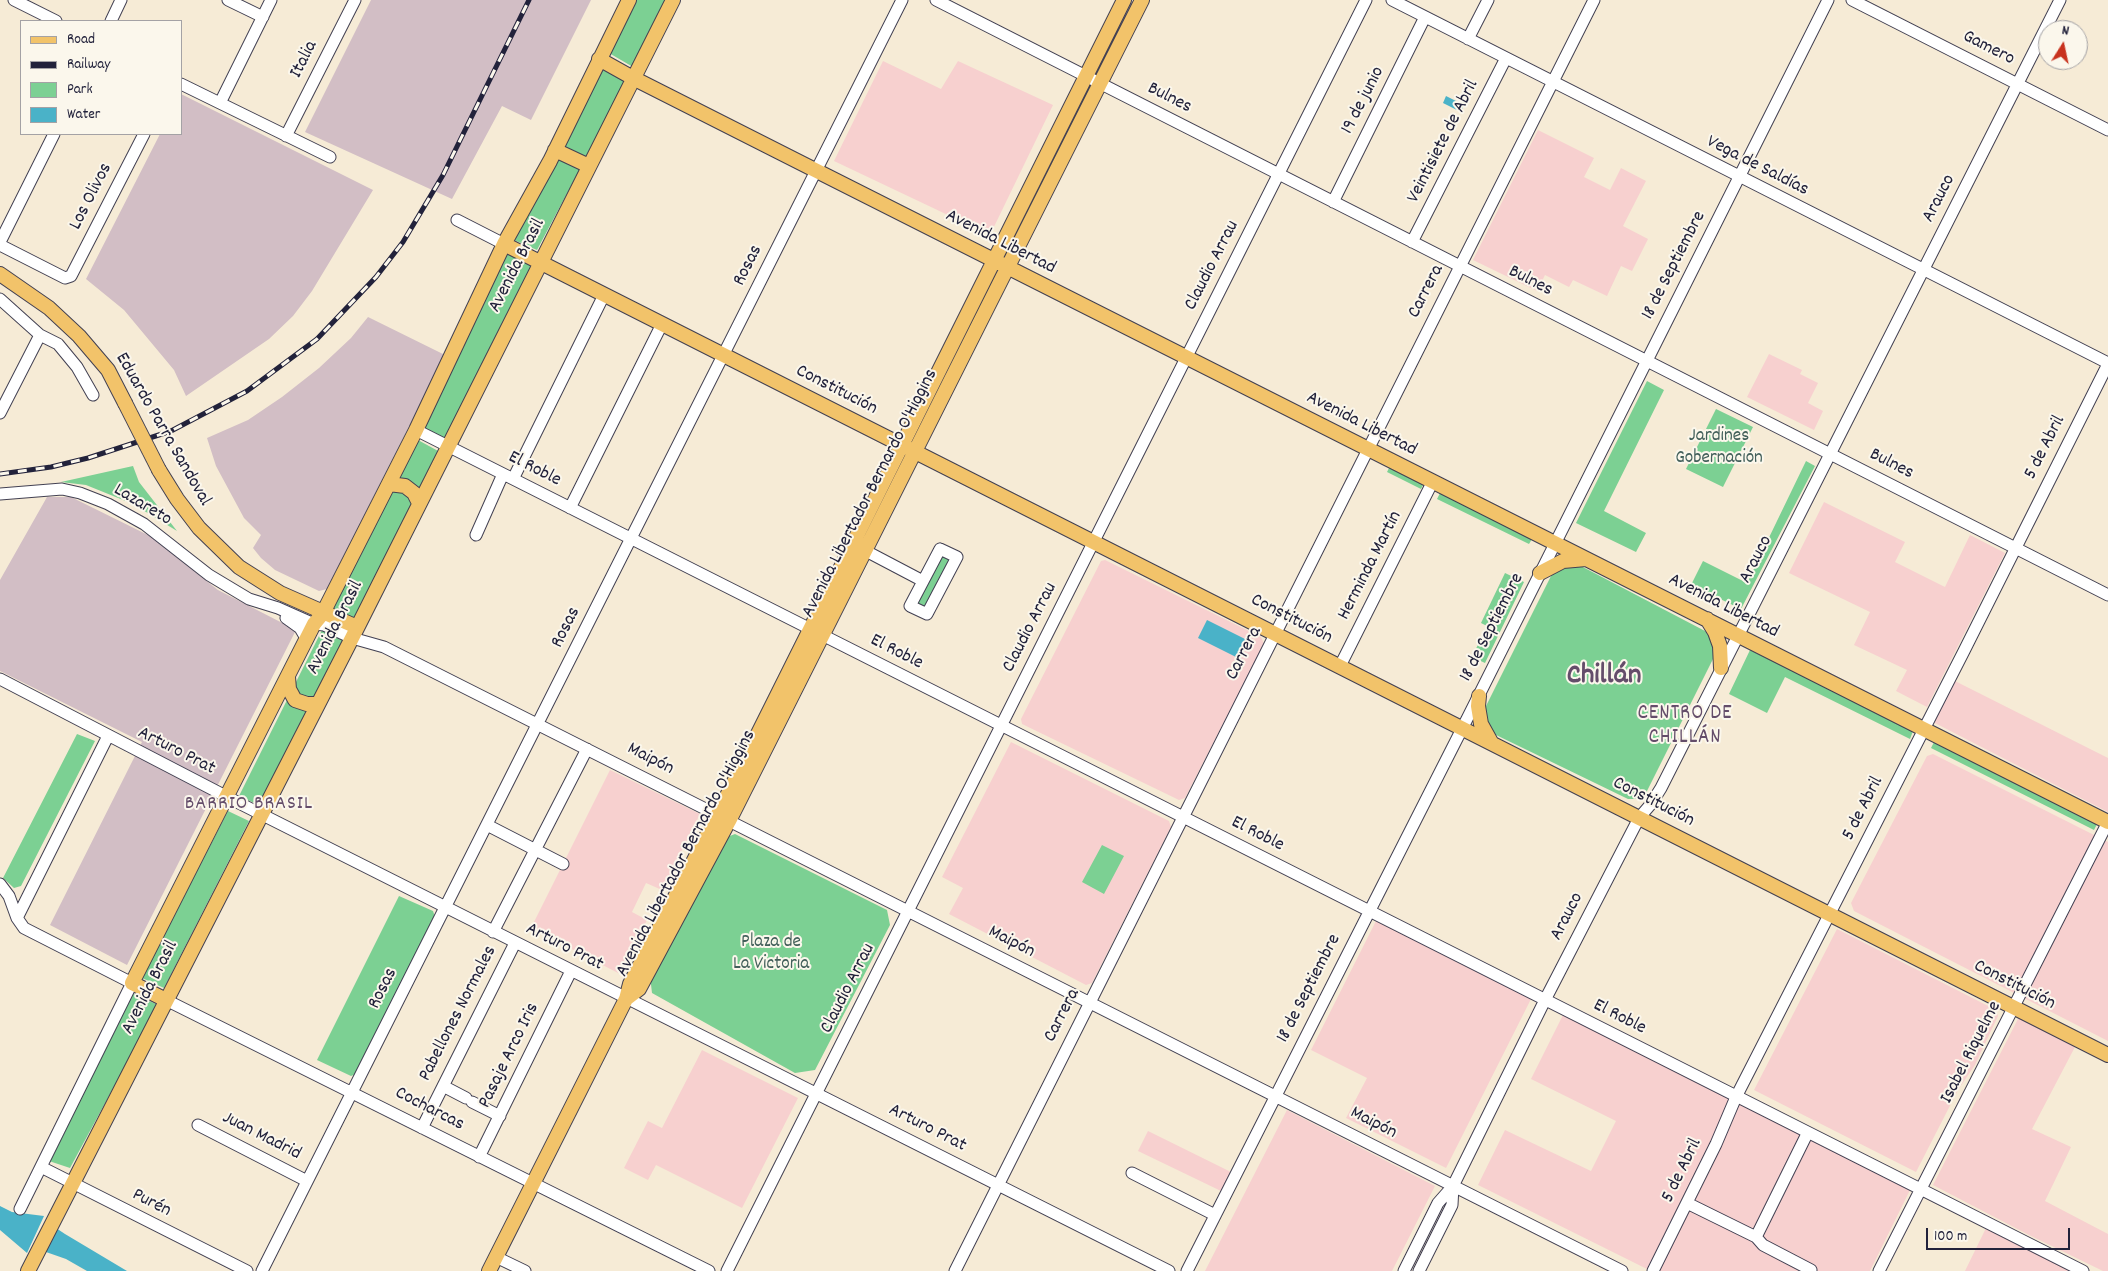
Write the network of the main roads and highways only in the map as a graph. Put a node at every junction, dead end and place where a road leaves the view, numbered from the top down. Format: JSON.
{"nodes":[{"id":1,"x":628,"y":0,"type":"edge"},
{"id":2,"x":673,"y":0,"type":"edge"},
{"id":3,"x":1124,"y":0,"type":"edge"},
{"id":4,"x":1142,"y":0,"type":"edge"},
{"id":5,"x":599,"y":58,"type":"junction"},
{"id":6,"x":633,"y":78,"type":"junction"},
{"id":7,"x":555,"y":150,"type":"junction"},
{"id":8,"x":589,"y":166,"type":"junction"},
{"id":9,"x":504,"y":244,"type":"junction"},
{"id":10,"x":994,"y":261,"type":"junction"},
{"id":11,"x":540,"y":262,"type":"junction"},
{"id":12,"x":1008,"y":267,"type":"junction"},
{"id":13,"x":0,"y":274,"type":"edge"},
{"id":14,"x":908,"y":448,"type":"junction"},
{"id":15,"x":389,"y":484,"type":"junction"},
{"id":16,"x":419,"y":503,"type":"junction"},
{"id":17,"x":1588,"y":560,"type":"junction"},
{"id":18,"x":1540,"y":573,"type":"road end"},
{"id":19,"x":323,"y":613,"type":"junction"},
{"id":20,"x":1706,"y":619,"type":"junction"},
{"id":21,"x":355,"y":632,"type":"junction"},
{"id":22,"x":816,"y":632,"type":"junction"},
{"id":23,"x":1721,"y":668,"type":"road end"},
{"id":24,"x":288,"y":677,"type":"junction"},
{"id":25,"x":1479,"y":696,"type":"road end"},
{"id":26,"x":318,"y":704,"type":"junction"},
{"id":27,"x":1492,"y":743,"type":"junction"},
{"id":28,"x":2108,"y":822,"type":"edge"},
{"id":29,"x":132,"y":983,"type":"joint"},
{"id":30,"x":166,"y":1000,"type":"junction"},
{"id":31,"x":2108,"y":1055,"type":"edge"},
{"id":32,"x":30,"y":1267,"type":"edge"},
{"id":33,"x":489,"y":1271,"type":"edge"}],
"edges":[{"from":1,"to":5,"type":"main road","name":"Avenida Brasil"},
{"from":2,"to":6,"type":"main road","name":"Avenida Brasil"},
{"from":3,"to":10,"type":"main road","name":"Avenida Libertador Bernardo O'Higgins"},
{"from":4,"to":12,"type":"main road","name":"Avenida Libertador Bernardo O'Higgins"},
{"from":5,"to":6,"type":"main road","name":"Avenida Libertad"},
{"from":5,"to":7,"type":"main road","name":"Avenida Brasil"},
{"from":6,"to":8,"type":"main road","name":"Avenida Brasil"},
{"from":6,"to":10,"type":"main road","name":"Avenida Libertad"},
{"from":7,"to":8,"type":"main road"},
{"from":7,"to":9,"type":"main road","name":"Avenida Brasil"},
{"from":8,"to":11,"type":"main road","name":"Avenida Brasil"},
{"from":9,"to":11,"type":"main road","name":"Constitución"},
{"from":9,"to":15,"type":"main road","name":"Avenida Brasil"},
{"from":10,"to":12,"type":"main road","name":"Avenida Libertad"},
{"from":10,"to":14,"type":"main road","name":"Avenida Libertador Bernardo O'Higgins"},
{"from":11,"to":14,"type":"main road","name":"Constitución"},
{"from":11,"to":16,"type":"main road","name":"Avenida Brasil"},
{"from":12,"to":14,"type":"main road","name":"Avenida Libertador Bernardo O'Higgins"},
{"from":12,"to":17,"type":"main road","name":"Avenida Libertad"},
{"from":13,"to":19,"type":"main road","name":"Eduardo Parra Sandoval","bridge":true},
{"from":14,"to":22,"type":"main road","name":"Avenida Libertador Bernardo O'Higgins"},
{"from":14,"to":22,"type":"main road","name":"Avenida Libertador Bernardo O'Higgins"},
{"from":14,"to":27,"type":"main road","name":"Constitución"},
{"from":15,"to":16,"type":"main road"},
{"from":15,"to":19,"type":"main road","name":"Avenida Brasil"},
{"from":16,"to":21,"type":"main road","name":"Avenida Brasil"},
{"from":17,"to":18,"type":"main road"},
{"from":17,"to":20,"type":"main road","name":"Avenida Libertad"},
{"from":19,"to":21,"type":"main road","name":"Maipón"},
{"from":19,"to":24,"type":"main road","name":"Avenida Brasil"},
{"from":20,"to":23,"type":"main road"},
{"from":20,"to":28,"type":"main road","name":"Avenida Libertad"},
{"from":21,"to":26,"type":"main road","name":"Avenida Brasil"},
{"from":22,"to":33,"type":"main road","name":"Avenida Libertador Bernardo O'Higgins"},
{"from":24,"to":26,"type":"main road"},
{"from":24,"to":29,"type":"main road","name":"Avenida Brasil"},
{"from":25,"to":27,"type":"main road"},
{"from":26,"to":30,"type":"main road","name":"Avenida Brasil"},
{"from":27,"to":31,"type":"main road","name":"Constitución"},
{"from":29,"to":30,"type":"main road","name":"Cocharcas"},
{"from":30,"to":32,"type":"main road","name":"Avenida Brasil"}]}
